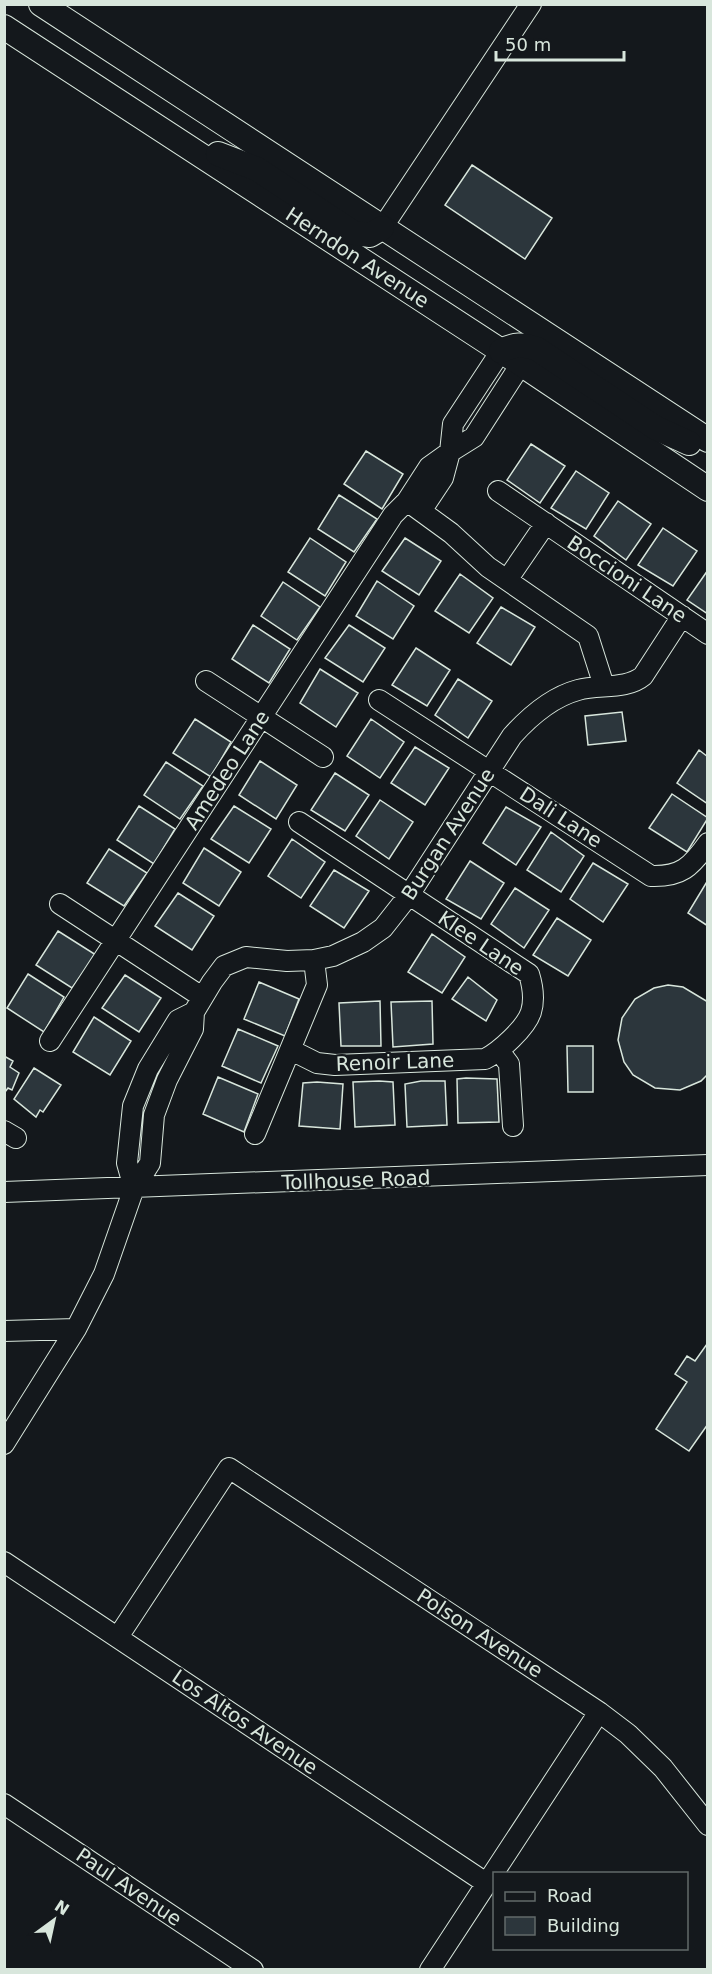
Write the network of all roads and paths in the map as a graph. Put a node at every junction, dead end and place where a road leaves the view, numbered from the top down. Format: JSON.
{"nodes":[{"id":1,"x":41,"y":4,"type":"edge"},
{"id":2,"x":531,"y":4,"type":"edge"},
{"id":3,"x":4,"y":27,"type":"edge"},
{"id":4,"x":176,"y":138,"type":"junction"},
{"id":5,"x":382,"y":228,"type":"junction"},
{"id":6,"x":501,"y":351,"type":"junction"},
{"id":7,"x":521,"y":364,"type":"junction"},
{"id":8,"x":708,"y":440,"type":"edge"},
{"id":9,"x":450,"y":452,"type":"junction"},
{"id":10,"x":708,"y":452,"type":"edge"},
{"id":11,"x":708,"y":489,"type":"edge"},
{"id":12,"x":498,"y":491,"type":"dead end"},
{"id":13,"x":414,"y":506,"type":"junction"},
{"id":14,"x":546,"y":523,"type":"junction"},
{"id":15,"x":507,"y":580,"type":"junction"},
{"id":16,"x":682,"y":616,"type":"junction"},
{"id":17,"x":708,"y":634,"type":"edge"},
{"id":18,"x":206,"y":681,"type":"dead end"},
{"id":19,"x":604,"y":686,"type":"junction"},
{"id":20,"x":379,"y":700,"type":"dead end"},
{"id":21,"x":262,"y":717,"type":"junction"},
{"id":22,"x":323,"y":756,"type":"dead end"},
{"id":23,"x":489,"y":770,"type":"junction"},
{"id":24,"x":299,"y":822,"type":"dead end"},
{"id":25,"x":708,"y":843,"type":"edge"},
{"id":26,"x":409,"y":895,"type":"junction"},
{"id":27,"x":60,"y":904,"type":"dead end"},
{"id":28,"x":116,"y":941,"type":"junction"},
{"id":29,"x":314,"y":960,"type":"junction"},
{"id":30,"x":198,"y":1004,"type":"junction"},
{"id":31,"x":51,"y":1041,"type":"dead end"},
{"id":32,"x":291,"y":1050,"type":"junction"},
{"id":33,"x":500,"y":1052,"type":"junction"},
{"id":34,"x":156,"y":1058,"type":"junction"},
{"id":35,"x":174,"y":1067,"type":"junction"},
{"id":36,"x":513,"y":1126,"type":"dead end"},
{"id":37,"x":255,"y":1134,"type":"dead end"},
{"id":38,"x":708,"y":1165,"type":"edge"},
{"id":39,"x":135,"y":1188,"type":"junction"},
{"id":40,"x":4,"y":1192,"type":"edge"},
{"id":41,"x":76,"y":1329,"type":"junction"},
{"id":42,"x":4,"y":1331,"type":"edge"},
{"id":43,"x":4,"y":1444,"type":"edge"},
{"id":44,"x":4,"y":1562,"type":"edge"},
{"id":45,"x":118,"y":1637,"type":"junction"},
{"id":46,"x":599,"y":1712,"type":"junction"},
{"id":47,"x":4,"y":1804,"type":"edge"},
{"id":48,"x":708,"y":1825,"type":"edge"},
{"id":49,"x":493,"y":1872,"type":"edge"},
{"id":50,"x":493,"y":1872,"type":"edge"},
{"id":51,"x":486,"y":1883,"type":"junction"},
{"id":52,"x":253,"y":1970,"type":"edge"},
{"id":53,"x":430,"y":1970,"type":"edge"}],
"edges":[{"from":1,"to":5,"type":"main road","name":"Herndon Avenue"},
{"from":2,"to":5,"type":"street"},
{"from":3,"to":4,"type":"main road","name":"Herndon Avenue"},
{"from":4,"to":5,"type":"main road"},
{"from":4,"to":6,"type":"main road","name":"Herndon Avenue"},
{"from":5,"to":8,"type":"main road","name":"Herndon Avenue"},
{"from":6,"to":7,"type":"main road","name":"Herndon Avenue"},
{"from":6,"to":9,"type":"street"},
{"from":6,"to":10,"type":"main road"},
{"from":7,"to":9,"type":"street","name":"Amedeo Lane"},
{"from":7,"to":11,"type":"main road","name":"Herndon Avenue"},
{"from":9,"to":13,"type":"street","name":"Amedeo Lane"},
{"from":12,"to":14,"type":"street","name":"Boccioni Lane"},
{"from":13,"to":15,"type":"street"},
{"from":13,"to":21,"type":"street","name":"Amedeo Lane"},
{"from":14,"to":15,"type":"street"},
{"from":14,"to":16,"type":"street","name":"Boccioni Lane"},
{"from":15,"to":19,"type":"street"},
{"from":16,"to":17,"type":"street","name":"Boccioni Lane"},
{"from":16,"to":19,"type":"street","name":"Burgan Avenue"},
{"from":18,"to":21,"type":"street"},
{"from":19,"to":23,"type":"street","name":"Burgan Avenue"},
{"from":20,"to":23,"type":"street","name":"Dali Lane"},
{"from":21,"to":22,"type":"street"},
{"from":21,"to":28,"type":"street","name":"Amedeo Lane"},
{"from":23,"to":25,"type":"street","name":"Dali Lane"},
{"from":23,"to":26,"type":"street","name":"Burgan Avenue"},
{"from":24,"to":26,"type":"street","name":"Klee Lane"},
{"from":26,"to":29,"type":"street","name":"Burgan Avenue"},
{"from":26,"to":33,"type":"street","name":"Klee Lane"},
{"from":27,"to":28,"type":"street"},
{"from":28,"to":30,"type":"street"},
{"from":28,"to":31,"type":"street","name":"Amedeo Lane"},
{"from":29,"to":30,"type":"street","name":"Burgan Avenue"},
{"from":29,"to":32,"type":"street"},
{"from":30,"to":34,"type":"street","name":"Burgan Avenue"},
{"from":30,"to":35,"type":"street","name":"Burgan Avenue"},
{"from":32,"to":33,"type":"street","name":"Renoir Lane"},
{"from":32,"to":37,"type":"street"},
{"from":33,"to":36,"type":"street"},
{"from":34,"to":35,"type":"street"},
{"from":34,"to":39,"type":"street","name":"Burgan Avenue"},
{"from":35,"to":39,"type":"street","name":"Burgan Avenue"},
{"from":38,"to":39,"type":"street","name":"Tollhouse Road"},
{"from":39,"to":40,"type":"street","name":"Tollhouse Road"},
{"from":39,"to":41,"type":"street"},
{"from":41,"to":42,"type":"street"},
{"from":41,"to":43,"type":"street"},
{"from":44,"to":45,"type":"street","name":"Los Altos Avenue"},
{"from":45,"to":46,"type":"street","name":"Polson Avenue"},
{"from":45,"to":51,"type":"street","name":"Los Altos Avenue"},
{"from":46,"to":48,"type":"street","name":"Polson Avenue"},
{"from":46,"to":49,"type":"street"},
{"from":47,"to":52,"type":"street","name":"Paul Avenue"},
{"from":50,"to":51,"type":"street"},
{"from":51,"to":53,"type":"street"}]}
